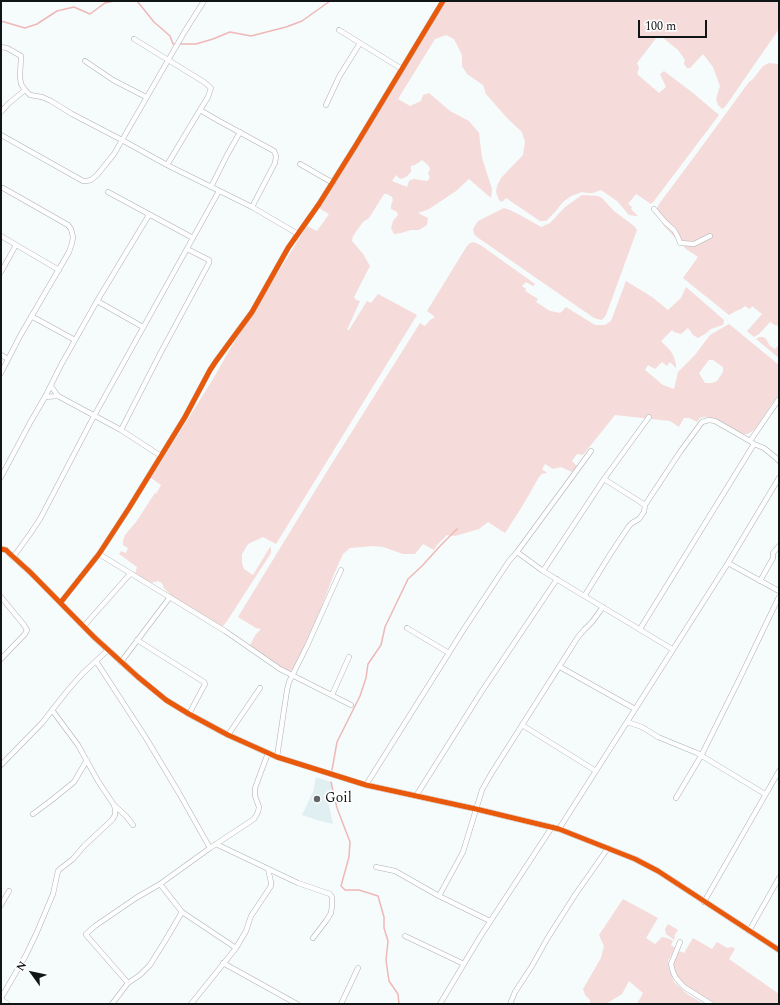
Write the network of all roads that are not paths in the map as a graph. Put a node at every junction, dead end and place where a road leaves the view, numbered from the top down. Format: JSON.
{"nodes":[{"id":1,"x":204,"y":1,"type":"edge"},
{"id":2,"x":443,"y":1,"type":"edge"},
{"id":3,"x":339,"y":30,"type":"dead end"},
{"id":4,"x":134,"y":39,"type":"dead end"},
{"id":5,"x":360,"y":43,"type":"junction"},
{"id":6,"x":1,"y":47,"type":"edge"},
{"id":7,"x":168,"y":60,"type":"junction"},
{"id":8,"x":85,"y":61,"type":"dead end"},
{"id":9,"x":402,"y":69,"type":"junction"},
{"id":10,"x":24,"y":90,"type":"junction"},
{"id":11,"x":146,"y":97,"type":"junction"},
{"id":12,"x":326,"y":105,"type":"dead end"},
{"id":13,"x":200,"y":110,"type":"junction"},
{"id":14,"x":1,"y":112,"type":"edge"},
{"id":15,"x":240,"y":132,"type":"junction"},
{"id":16,"x":1,"y":135,"type":"edge"},
{"id":17,"x":122,"y":140,"type":"junction"},
{"id":18,"x":300,"y":164,"type":"dead end"},
{"id":19,"x":167,"y":165,"type":"junction"},
{"id":20,"x":333,"y":183,"type":"junction"},
{"id":21,"x":211,"y":187,"type":"junction"},
{"id":22,"x":3,"y":188,"type":"dead end"},
{"id":23,"x":219,"y":191,"type":"junction"},
{"id":24,"x":108,"y":192,"type":"dead end"},
{"id":25,"x":252,"y":208,"type":"junction"},
{"id":26,"x":654,"y":209,"type":"dead end"},
{"id":27,"x":149,"y":215,"type":"junction"},
{"id":28,"x":298,"y":234,"type":"junction"},
{"id":29,"x":1,"y":236,"type":"edge"},
{"id":30,"x":710,"y":236,"type":"dead end"},
{"id":31,"x":193,"y":238,"type":"junction"},
{"id":32,"x":16,"y":245,"type":"junction"},
{"id":33,"x":187,"y":249,"type":"junction"},
{"id":34,"x":59,"y":270,"type":"junction"},
{"id":35,"x":1,"y":272,"type":"edge"},
{"id":36,"x":97,"y":301,"type":"junction"},
{"id":37,"x":31,"y":316,"type":"junction"},
{"id":38,"x":143,"y":327,"type":"junction"},
{"id":39,"x":75,"y":340,"type":"junction"},
{"id":40,"x":1,"y":355,"type":"edge"},
{"id":41,"x":8,"y":359,"type":"junction"},
{"id":42,"x":1,"y":373,"type":"edge"},
{"id":43,"x":51,"y":386,"type":"junction"},
{"id":44,"x":58,"y":396,"type":"junction"},
{"id":45,"x":45,"y":397,"type":"junction"},
{"id":46,"x":779,"y":399,"type":"edge"},
{"id":47,"x":94,"y":416,"type":"junction"},
{"id":48,"x":649,"y":417,"type":"dead end"},
{"id":49,"x":121,"y":430,"type":"junction"},
{"id":50,"x":752,"y":442,"type":"junction"},
{"id":51,"x":591,"y":451,"type":"dead end"},
{"id":52,"x":161,"y":456,"type":"junction"},
{"id":53,"x":779,"y":461,"type":"edge"},
{"id":54,"x":1,"y":477,"type":"edge"},
{"id":55,"x":779,"y":478,"type":"edge"},
{"id":56,"x":604,"y":480,"type":"junction"},
{"id":57,"x":645,"y":505,"type":"junction"},
{"id":58,"x":1,"y":544,"type":"edge"},
{"id":59,"x":779,"y":546,"type":"edge"},
{"id":60,"x":3,"y":549,"type":"edge"},
{"id":61,"x":517,"y":552,"type":"junction"},
{"id":62,"x":99,"y":554,"type":"junction"},
{"id":63,"x":14,"y":556,"type":"junction"},
{"id":64,"x":728,"y":563,"type":"junction"},
{"id":65,"x":341,"y":570,"type":"dead end"},
{"id":66,"x":543,"y":571,"type":"junction"},
{"id":67,"x":130,"y":574,"type":"junction"},
{"id":68,"x":557,"y":579,"type":"junction"},
{"id":69,"x":760,"y":580,"type":"junction"},
{"id":70,"x":779,"y":591,"type":"edge"},
{"id":71,"x":585,"y":595,"type":"junction"},
{"id":72,"x":1,"y":597,"type":"edge"},
{"id":73,"x":170,"y":597,"type":"junction"},
{"id":74,"x":779,"y":597,"type":"edge"},
{"id":75,"x":61,"y":602,"type":"junction"},
{"id":76,"x":603,"y":607,"type":"junction"},
{"id":77,"x":84,"y":626,"type":"junction"},
{"id":78,"x":406,"y":628,"type":"dead end"},
{"id":79,"x":640,"y":629,"type":"junction"},
{"id":80,"x":137,"y":640,"type":"junction"},
{"id":81,"x":672,"y":649,"type":"junction"},
{"id":82,"x":108,"y":650,"type":"junction"},
{"id":83,"x":449,"y":652,"type":"junction"},
{"id":84,"x":349,"y":658,"type":"dead end"},
{"id":85,"x":1,"y":659,"type":"edge"},
{"id":86,"x":96,"y":661,"type":"junction"},
{"id":87,"x":121,"y":662,"type":"junction"},
{"id":88,"x":560,"y":667,"type":"junction"},
{"id":89,"x":292,"y":675,"type":"junction"},
{"id":90,"x":260,"y":688,"type":"dead end"},
{"id":91,"x":332,"y":695,"type":"junction"},
{"id":92,"x":351,"y":705,"type":"dead end"},
{"id":93,"x":634,"y":709,"type":"junction"},
{"id":94,"x":52,"y":710,"type":"junction"},
{"id":95,"x":189,"y":714,"type":"junction"},
{"id":96,"x":627,"y":722,"type":"junction"},
{"id":97,"x":522,"y":725,"type":"junction"},
{"id":98,"x":228,"y":735,"type":"junction"},
{"id":99,"x":268,"y":753,"type":"junction"},
{"id":100,"x":701,"y":756,"type":"junction"},
{"id":101,"x":277,"y":757,"type":"junction"},
{"id":102,"x":87,"y":760,"type":"junction"},
{"id":103,"x":1,"y":765,"type":"edge"},
{"id":104,"x":596,"y":771,"type":"junction"},
{"id":105,"x":779,"y":771,"type":"edge"},
{"id":106,"x":366,"y":785,"type":"junction"},
{"id":107,"x":765,"y":794,"type":"junction"},
{"id":108,"x":416,"y":796,"type":"junction"},
{"id":109,"x":676,"y":798,"type":"dead end"},
{"id":110,"x":114,"y":805,"type":"junction"},
{"id":111,"x":476,"y":809,"type":"junction"},
{"id":112,"x":33,"y":814,"type":"dead end"},
{"id":113,"x":133,"y":825,"type":"dead end"},
{"id":114,"x":552,"y":827,"type":"junction"},
{"id":115,"x":559,"y":829,"type":"junction"},
{"id":116,"x":216,"y":844,"type":"junction"},
{"id":117,"x":210,"y":848,"type":"junction"},
{"id":118,"x":608,"y":848,"type":"junction"},
{"id":119,"x":376,"y":867,"type":"dead end"},
{"id":120,"x":268,"y":869,"type":"junction"},
{"id":121,"x":779,"y":878,"type":"edge"},
{"id":122,"x":160,"y":884,"type":"junction"},
{"id":123,"x":9,"y":891,"type":"dead end"},
{"id":124,"x":439,"y":896,"type":"junction"},
{"id":125,"x":704,"y":902,"type":"junction"},
{"id":126,"x":1,"y":905,"type":"edge"},
{"id":127,"x":182,"y":912,"type":"junction"},
{"id":128,"x":490,"y":921,"type":"junction"},
{"id":129,"x":749,"y":930,"type":"junction"},
{"id":130,"x":405,"y":936,"type":"dead end"},
{"id":131,"x":312,"y":938,"type":"dead end"},
{"id":132,"x":680,"y":942,"type":"dead end"},
{"id":133,"x":236,"y":948,"type":"junction"},
{"id":134,"x":779,"y":950,"type":"edge"},
{"id":135,"x":223,"y":963,"type":"junction"},
{"id":136,"x":464,"y":964,"type":"junction"},
{"id":137,"x":358,"y":968,"type":"dead end"},
{"id":138,"x":128,"y":984,"type":"junction"},
{"id":139,"x":1,"y":999,"type":"edge"},
{"id":140,"x":290,"y":1002,"type":"edge"},
{"id":141,"x":7,"y":1004,"type":"edge"},
{"id":142,"x":112,"y":1004,"type":"edge"},
{"id":143,"x":191,"y":1004,"type":"edge"},
{"id":144,"x":297,"y":1004,"type":"edge"},
{"id":145,"x":341,"y":1004,"type":"edge"},
{"id":146,"x":440,"y":1004,"type":"edge"},
{"id":147,"x":510,"y":1004,"type":"edge"},
{"id":148,"x":711,"y":1004,"type":"edge"}],
"edges":[{"from":1,"to":7,"type":"street"},
{"from":2,"to":9,"type":"street"},
{"from":3,"to":5,"type":"street"},
{"from":4,"to":7,"type":"street"},
{"from":5,"to":9,"type":"street"},
{"from":5,"to":12,"type":"street"},
{"from":6,"to":10,"type":"street"},
{"from":7,"to":11,"type":"street"},
{"from":7,"to":13,"type":"street"},
{"from":8,"to":11,"type":"street"},
{"from":9,"to":20,"type":"street"},
{"from":10,"to":14,"type":"street"},
{"from":10,"to":17,"type":"street"},
{"from":11,"to":17,"type":"street"},
{"from":13,"to":15,"type":"street"},
{"from":13,"to":19,"type":"street"},
{"from":15,"to":21,"type":"street"},
{"from":15,"to":25,"type":"street"},
{"from":16,"to":17,"type":"street"},
{"from":17,"to":19,"type":"street"},
{"from":18,"to":20,"type":"street"},
{"from":19,"to":21,"type":"street"},
{"from":20,"to":28,"type":"street"},
{"from":21,"to":23,"type":"street"},
{"from":22,"to":34,"type":"street"},
{"from":23,"to":25,"type":"street"},
{"from":23,"to":31,"type":"street"},
{"from":24,"to":27,"type":"street"},
{"from":25,"to":28,"type":"street"},
{"from":26,"to":30,"type":"street"},
{"from":27,"to":31,"type":"street"},
{"from":27,"to":36,"type":"street"},
{"from":28,"to":52,"type":"street"},
{"from":29,"to":32,"type":"street"},
{"from":31,"to":33,"type":"street"},
{"from":32,"to":34,"type":"street"},
{"from":32,"to":35,"type":"street"},
{"from":33,"to":38,"type":"street"},
{"from":33,"to":49,"type":"street"},
{"from":34,"to":37,"type":"street"},
{"from":36,"to":38,"type":"street"},
{"from":36,"to":39,"type":"street"},
{"from":37,"to":39,"type":"street"},
{"from":37,"to":41,"type":"street"},
{"from":38,"to":47,"type":"street"},
{"from":39,"to":43,"type":"street"},
{"from":40,"to":41,"type":"street"},
{"from":41,"to":42,"type":"street"},
{"from":43,"to":44,"type":"street"},
{"from":43,"to":45,"type":"street"},
{"from":44,"to":45,"type":"street"},
{"from":44,"to":47,"type":"street"},
{"from":45,"to":54,"type":"street"},
{"from":46,"to":50,"type":"street"},
{"from":47,"to":49,"type":"street"},
{"from":47,"to":63,"type":"street"},
{"from":48,"to":56,"type":"street"},
{"from":49,"to":52,"type":"street"},
{"from":50,"to":53,"type":"street"},
{"from":50,"to":57,"type":"street"},
{"from":50,"to":79,"type":"street"},
{"from":51,"to":61,"type":"street"},
{"from":52,"to":62,"type":"street"},
{"from":55,"to":64,"type":"street"},
{"from":56,"to":57,"type":"street"},
{"from":56,"to":66,"type":"street"},
{"from":57,"to":71,"type":"street"},
{"from":58,"to":60,"type":"street"},
{"from":59,"to":69,"type":"street"},
{"from":60,"to":63,"type":"street"},
{"from":61,"to":66,"type":"street"},
{"from":61,"to":83,"type":"street"},
{"from":62,"to":67,"type":"street"},
{"from":62,"to":75,"type":"street"},
{"from":63,"to":75,"type":"street"},
{"from":64,"to":69,"type":"street"},
{"from":64,"to":81,"type":"street"},
{"from":65,"to":89,"type":"street"},
{"from":66,"to":68,"type":"street"},
{"from":67,"to":73,"type":"street"},
{"from":67,"to":77,"type":"street"},
{"from":68,"to":71,"type":"street"},
{"from":68,"to":108,"type":"street"},
{"from":69,"to":70,"type":"street"},
{"from":71,"to":76,"type":"street"},
{"from":72,"to":85,"type":"street"},
{"from":73,"to":80,"type":"street"},
{"from":73,"to":89,"type":"street"},
{"from":74,"to":100,"type":"street"},
{"from":75,"to":77,"type":"street"},
{"from":76,"to":79,"type":"street"},
{"from":76,"to":88,"type":"street"},
{"from":77,"to":82,"type":"street"},
{"from":78,"to":83,"type":"street"},
{"from":79,"to":81,"type":"street"},
{"from":80,"to":87,"type":"street"},
{"from":80,"to":95,"type":"street"},
{"from":81,"to":93,"type":"street"},
{"from":82,"to":86,"type":"street"},
{"from":82,"to":87,"type":"street"},
{"from":83,"to":106,"type":"street"},
{"from":84,"to":91,"type":"street"},
{"from":86,"to":94,"type":"street"},
{"from":86,"to":117,"type":"street"},
{"from":87,"to":95,"type":"street"},
{"from":88,"to":93,"type":"street"},
{"from":88,"to":97,"type":"street"},
{"from":89,"to":91,"type":"street"},
{"from":89,"to":101,"type":"street"},
{"from":90,"to":98,"type":"street"},
{"from":91,"to":92,"type":"street"},
{"from":93,"to":96,"type":"street"},
{"from":94,"to":102,"type":"street"},
{"from":94,"to":103,"type":"street"},
{"from":95,"to":98,"type":"street"},
{"from":96,"to":100,"type":"street"},
{"from":96,"to":104,"type":"street"},
{"from":97,"to":104,"type":"street"},
{"from":97,"to":111,"type":"street"},
{"from":98,"to":99,"type":"street"},
{"from":99,"to":101,"type":"street"},
{"from":99,"to":116,"type":"street"},
{"from":100,"to":107,"type":"street"},
{"from":100,"to":109,"type":"street"},
{"from":101,"to":106,"type":"street"},
{"from":102,"to":110,"type":"street"},
{"from":102,"to":112,"type":"street"},
{"from":104,"to":115,"type":"street"},
{"from":105,"to":107,"type":"street"},
{"from":106,"to":108,"type":"street"},
{"from":107,"to":125,"type":"street"},
{"from":108,"to":111,"type":"street"},
{"from":110,"to":113,"type":"street"},
{"from":110,"to":139,"type":"street"},
{"from":111,"to":114,"type":"street"},
{"from":111,"to":124,"type":"street"},
{"from":114,"to":115,"type":"street"},
{"from":114,"to":128,"type":"street"},
{"from":115,"to":118,"type":"street"},
{"from":116,"to":117,"type":"street"},
{"from":116,"to":120,"type":"street"},
{"from":117,"to":122,"type":"street"},
{"from":118,"to":125,"type":"street"},
{"from":118,"to":147,"type":"street"},
{"from":119,"to":124,"type":"street"},
{"from":120,"to":131,"type":"street"},
{"from":120,"to":133,"type":"street"},
{"from":121,"to":129,"type":"street"},
{"from":122,"to":127,"type":"street"},
{"from":122,"to":138,"type":"street"},
{"from":123,"to":126,"type":"street"},
{"from":124,"to":128,"type":"street"},
{"from":125,"to":129,"type":"street"},
{"from":127,"to":133,"type":"street"},
{"from":127,"to":138,"type":"street"},
{"from":128,"to":136,"type":"street"},
{"from":129,"to":134,"type":"street"},
{"from":130,"to":136,"type":"street"},
{"from":132,"to":148,"type":"street"},
{"from":133,"to":135,"type":"street"},
{"from":135,"to":140,"type":"street"},
{"from":135,"to":143,"type":"street"},
{"from":136,"to":146,"type":"street"},
{"from":137,"to":145,"type":"street"},
{"from":138,"to":142,"type":"street"},
{"from":139,"to":141,"type":"street"},
{"from":140,"to":144,"type":"street"}]}
